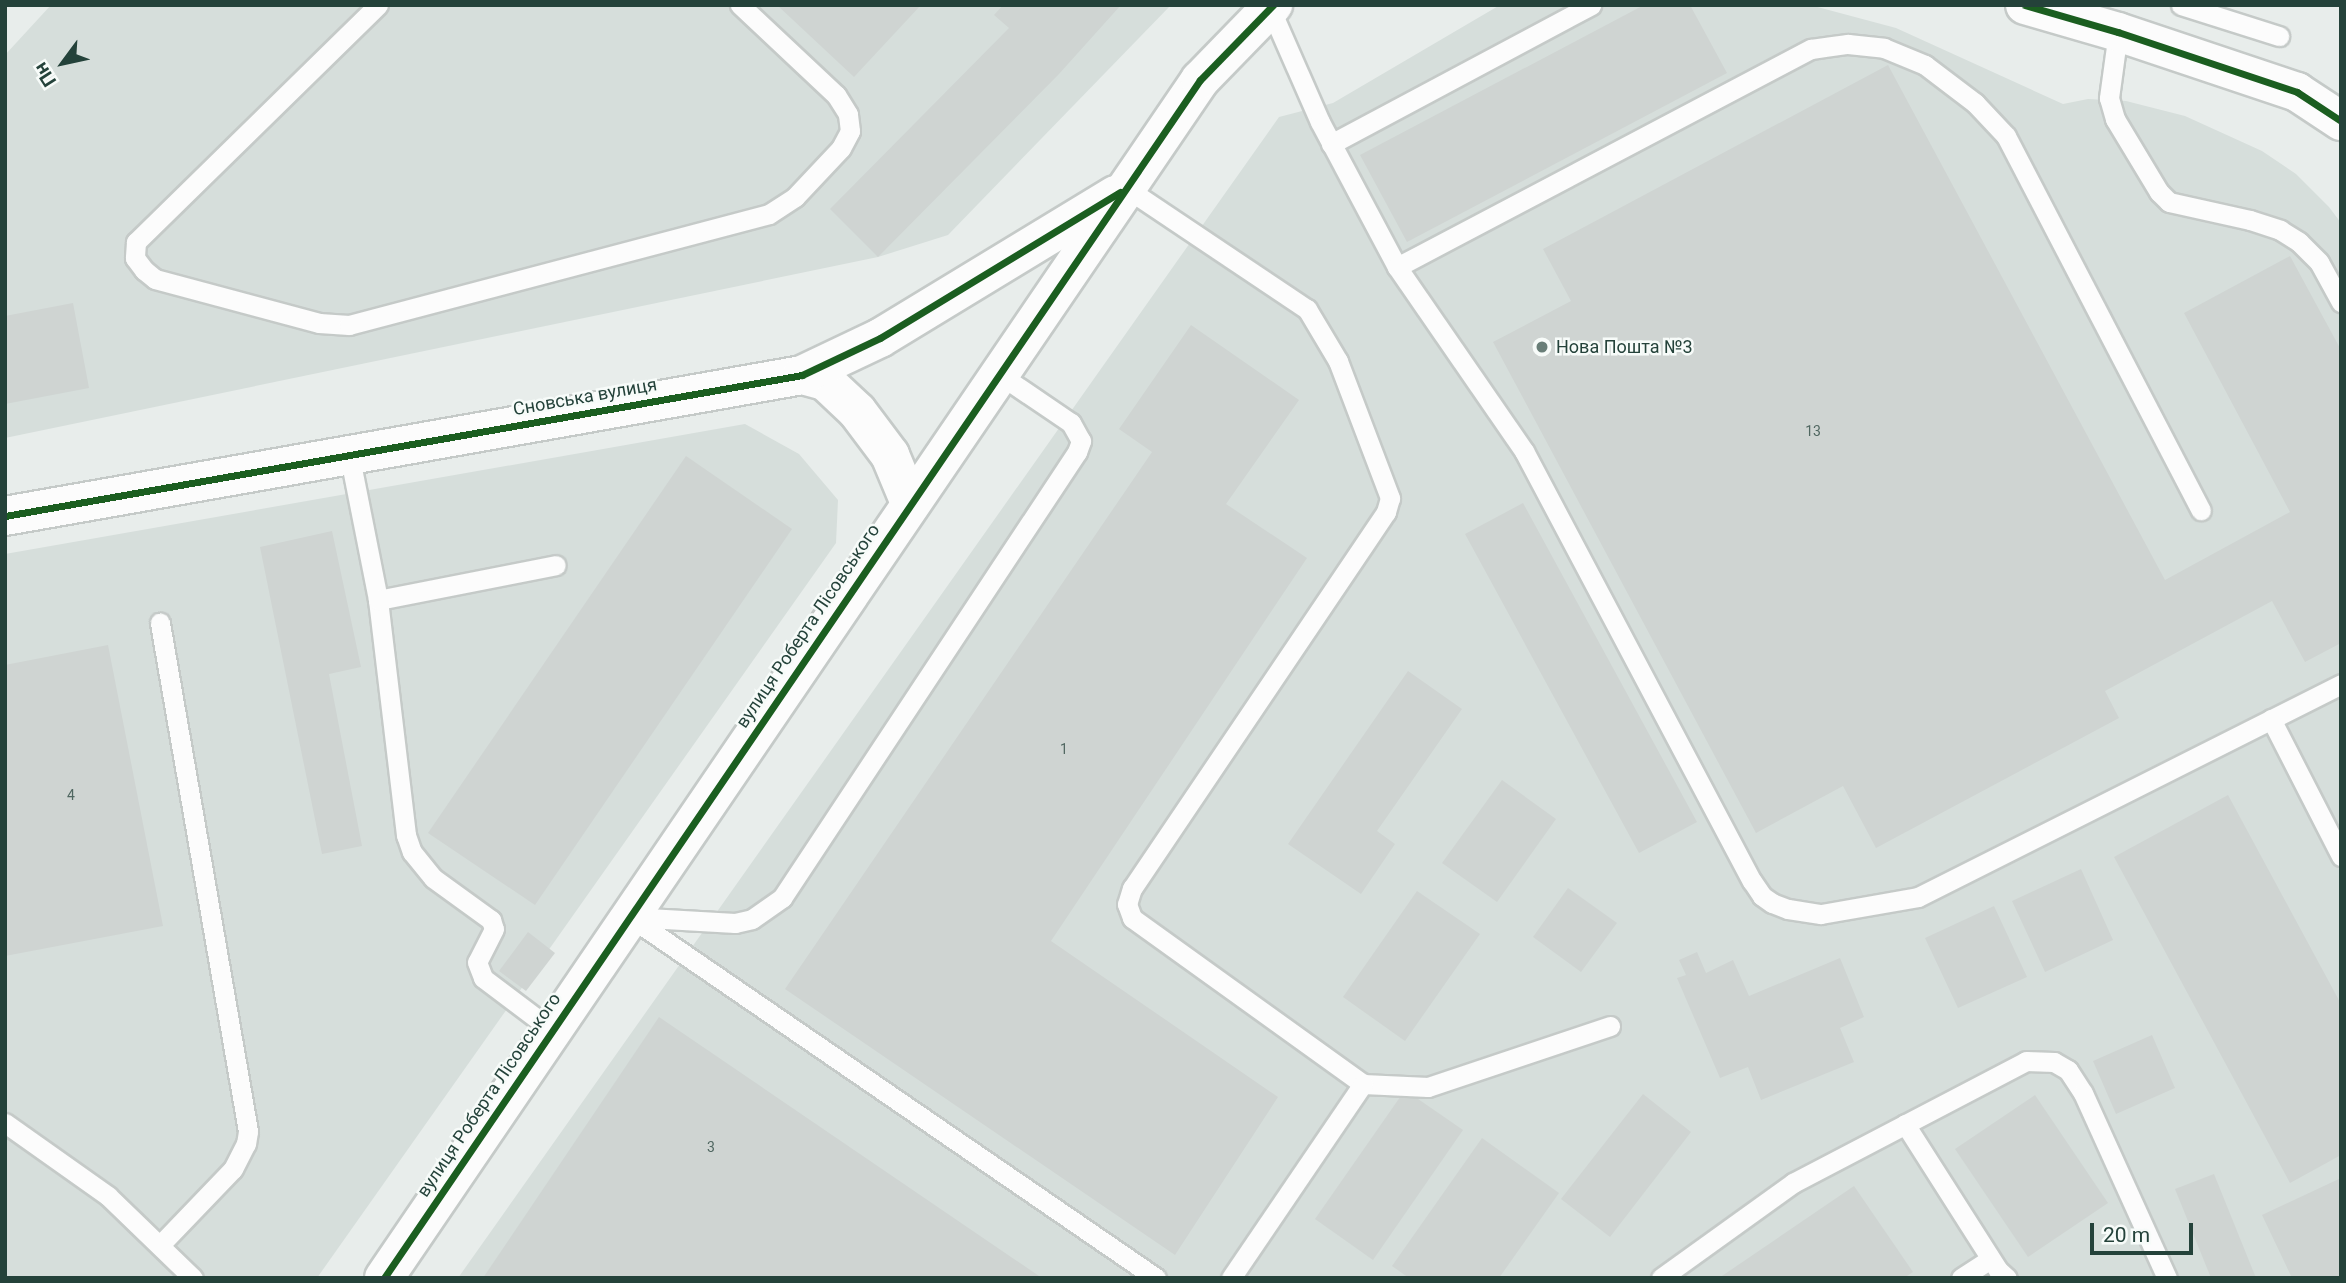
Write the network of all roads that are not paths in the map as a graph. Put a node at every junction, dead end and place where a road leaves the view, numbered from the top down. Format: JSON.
{"nodes":[{"id":1,"x":378,"y":5,"type":"edge"},
{"id":2,"x":740,"y":5,"type":"edge"},
{"id":3,"x":1591,"y":5,"type":"edge"},
{"id":4,"x":2025,"y":5,"type":"edge"},
{"id":5,"x":2181,"y":5,"type":"edge"},
{"id":6,"x":1272,"y":7,"type":"edge"},
{"id":7,"x":2118,"y":32,"type":"junction"},
{"id":8,"x":2278,"y":36,"type":"dead end"},
{"id":9,"x":2341,"y":121,"type":"edge"},
{"id":10,"x":1331,"y":144,"type":"junction"},
{"id":11,"x":1126,"y":188,"type":"junction"},
{"id":12,"x":1397,"y":267,"type":"junction"},
{"id":13,"x":2341,"y":302,"type":"edge"},
{"id":14,"x":999,"y":374,"type":"junction"},
{"id":15,"x":802,"y":375,"type":"junction"},
{"id":16,"x":349,"y":453,"type":"junction"},
{"id":17,"x":910,"y":503,"type":"junction"},
{"id":18,"x":2201,"y":510,"type":"dead end"},
{"id":19,"x":5,"y":516,"type":"edge"},
{"id":20,"x":556,"y":565,"type":"dead end"},
{"id":21,"x":378,"y":600,"type":"junction"},
{"id":22,"x":160,"y":622,"type":"dead end"},
{"id":23,"x":2341,"y":684,"type":"edge"},
{"id":24,"x":2271,"y":719,"type":"junction"},
{"id":25,"x":2341,"y":856,"type":"edge"},
{"id":26,"x":630,"y":917,"type":"junction"},
{"id":27,"x":1610,"y":1026,"type":"dead end"},
{"id":28,"x":552,"y":1030,"type":"junction"},
{"id":29,"x":1363,"y":1084,"type":"junction"},
{"id":30,"x":5,"y":1123,"type":"edge"},
{"id":31,"x":1905,"y":1124,"type":"junction"},
{"id":32,"x":160,"y":1245,"type":"junction"},
{"id":33,"x":1990,"y":1259,"type":"junction"},
{"id":34,"x":193,"y":1278,"type":"edge"},
{"id":35,"x":384,"y":1278,"type":"edge"},
{"id":36,"x":1156,"y":1278,"type":"edge"},
{"id":37,"x":1231,"y":1278,"type":"edge"},
{"id":38,"x":1661,"y":1278,"type":"edge"},
{"id":39,"x":1962,"y":1278,"type":"edge"},
{"id":40,"x":2007,"y":1278,"type":"edge"},
{"id":41,"x":2167,"y":1278,"type":"edge"}],
"edges":[{"from":1,"to":2,"type":"lane"},
{"from":3,"to":10,"type":"lane"},
{"from":4,"to":7,"type":"street"},
{"from":5,"to":8,"type":"lane"},
{"from":6,"to":10,"type":"lane"},
{"from":6,"to":11,"type":"street","name":"вулиця Роберта Лісовського"},
{"from":7,"to":9,"type":"street"},
{"from":7,"to":13,"type":"lane"},
{"from":10,"to":12,"type":"lane"},
{"from":11,"to":14,"type":"street","name":"вулиця Роберта Лісовського"},
{"from":11,"to":15,"type":"street","name":"Сновська вулиця"},
{"from":11,"to":29,"type":"lane"},
{"from":12,"to":18,"type":"lane"},
{"from":12,"to":24,"type":"lane"},
{"from":14,"to":17,"type":"street","name":"вулиця Роберта Лісовського"},
{"from":14,"to":26,"type":"lane"},
{"from":15,"to":16,"type":"street","name":"Сновська вулиця"},
{"from":15,"to":17,"type":"street"},
{"from":16,"to":19,"type":"street","name":"Сновська вулиця"},
{"from":16,"to":21,"type":"lane"},
{"from":17,"to":26,"type":"street","name":"вулиця Роберта Лісовського"},
{"from":20,"to":21,"type":"lane"},
{"from":21,"to":28,"type":"lane"},
{"from":22,"to":32,"type":"lane"},
{"from":23,"to":24,"type":"lane"},
{"from":24,"to":25,"type":"lane"},
{"from":26,"to":28,"type":"street","name":"вулиця Роберта Лісовського"},
{"from":26,"to":36,"type":"lane"},
{"from":27,"to":29,"type":"lane"},
{"from":28,"to":35,"type":"street","name":"вулиця Роберта Лісовського"},
{"from":29,"to":37,"type":"lane"},
{"from":30,"to":32,"type":"lane"},
{"from":31,"to":33,"type":"lane"},
{"from":31,"to":38,"type":"lane"},
{"from":31,"to":41,"type":"lane"},
{"from":32,"to":34,"type":"lane"},
{"from":33,"to":39,"type":"lane"},
{"from":33,"to":40,"type":"lane"}]}
